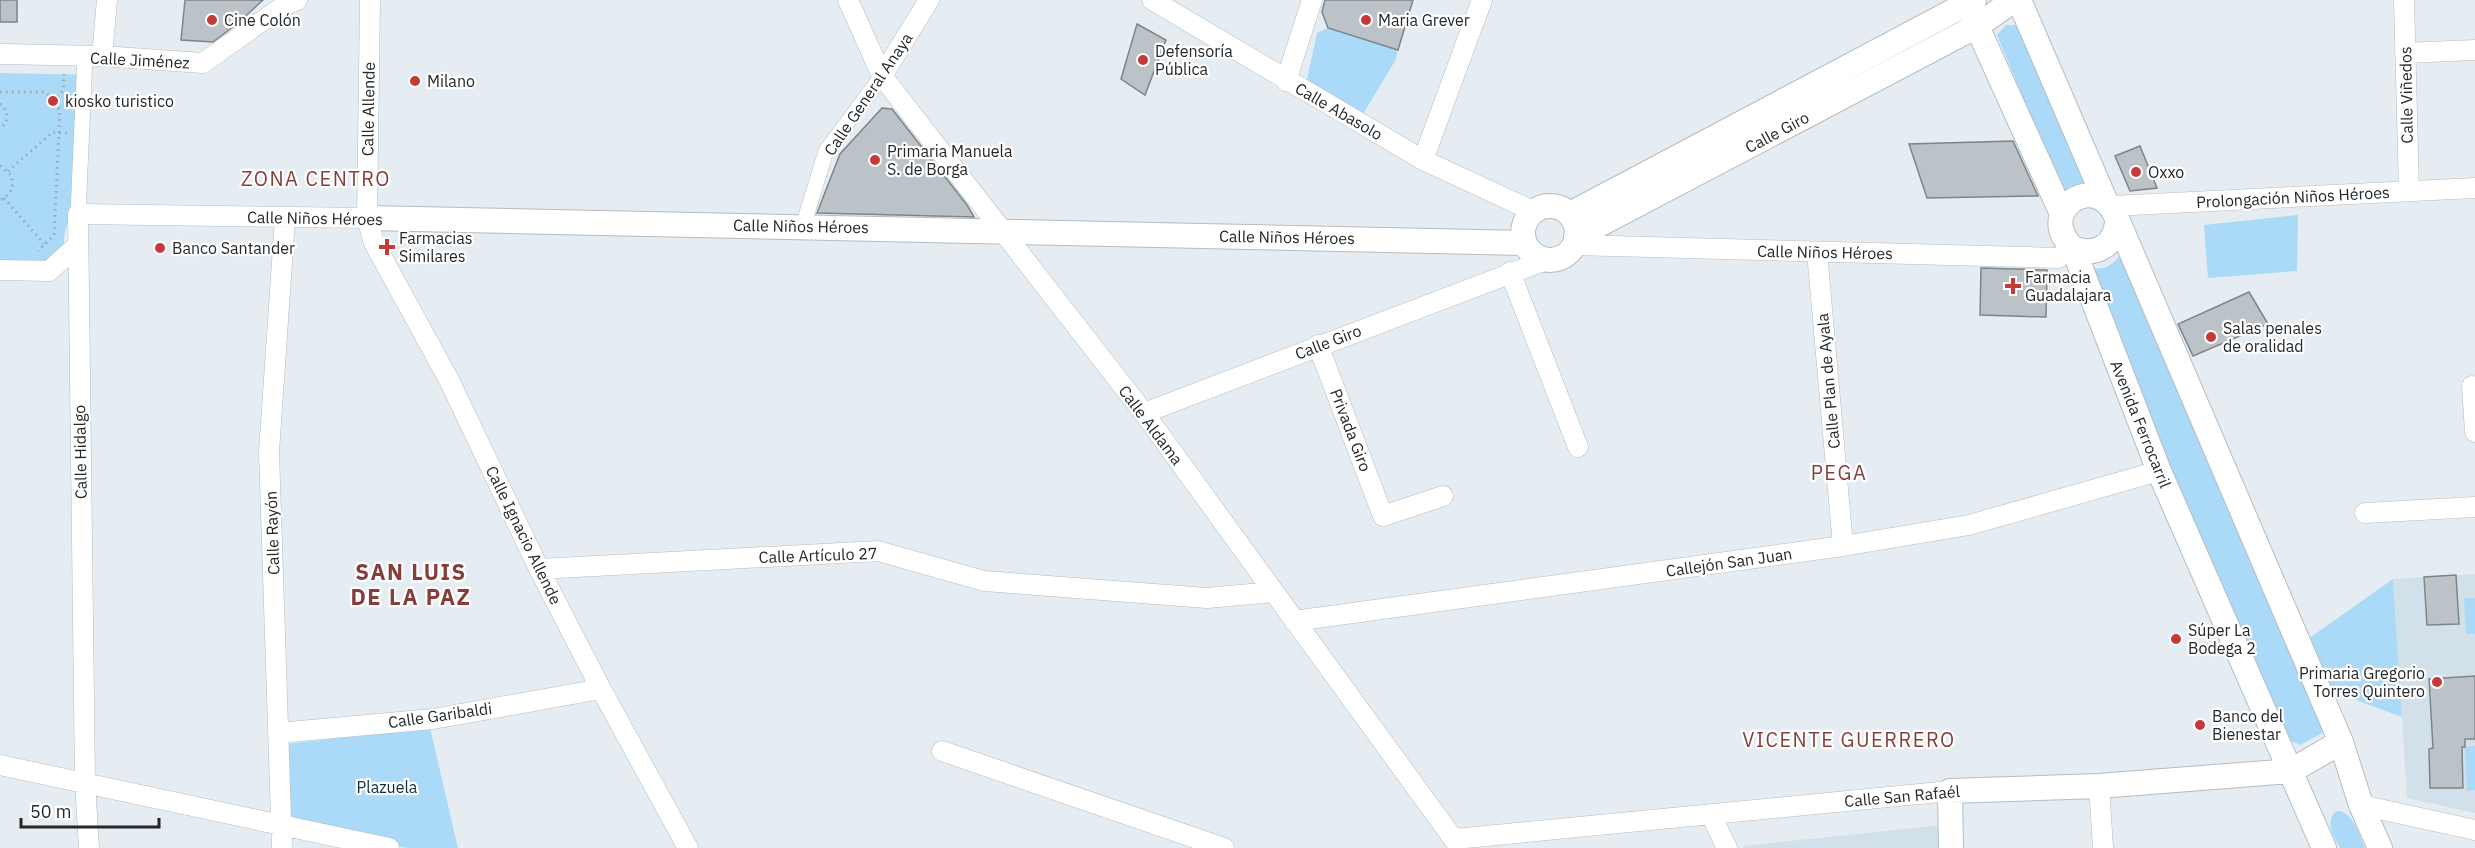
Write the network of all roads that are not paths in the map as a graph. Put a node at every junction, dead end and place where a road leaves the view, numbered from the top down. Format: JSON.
{"nodes":[{"id":1,"x":106,"y":0,"type":"edge"},
{"id":2,"x":297,"y":0,"type":"edge"},
{"id":3,"x":370,"y":0,"type":"edge"},
{"id":4,"x":848,"y":0,"type":"edge"},
{"id":5,"x":929,"y":0,"type":"edge"},
{"id":6,"x":1152,"y":0,"type":"edge"},
{"id":7,"x":1312,"y":0,"type":"edge"},
{"id":8,"x":1482,"y":0,"type":"edge"},
{"id":9,"x":2014,"y":0,"type":"edge"},
{"id":10,"x":2019,"y":0,"type":"edge"},
{"id":11,"x":2404,"y":0,"type":"edge"},
{"id":12,"x":1969,"y":1,"type":"edge"},
{"id":13,"x":1977,"y":26,"type":"junction"},
{"id":14,"x":2475,"y":50,"type":"edge"},
{"id":15,"x":0,"y":54,"type":"edge"},
{"id":16,"x":2405,"y":54,"type":"junction"},
{"id":17,"x":94,"y":56,"type":"junction"},
{"id":18,"x":882,"y":76,"type":"junction"},
{"id":19,"x":1286,"y":81,"type":"junction"},
{"id":20,"x":1423,"y":160,"type":"junction"},
{"id":21,"x":2475,"y":188,"type":"edge"},
{"id":22,"x":2409,"y":190,"type":"junction"},
{"id":23,"x":2111,"y":210,"type":"junction"},
{"id":24,"x":1533,"y":211,"type":"junction"},
{"id":25,"x":78,"y":214,"type":"junction"},
{"id":26,"x":1570,"y":214,"type":"junction"},
{"id":27,"x":2062,"y":214,"type":"junction"},
{"id":28,"x":285,"y":218,"type":"junction"},
{"id":29,"x":367,"y":218,"type":"junction"},
{"id":30,"x":803,"y":226,"type":"junction"},
{"id":31,"x":1002,"y":230,"type":"junction"},
{"id":32,"x":1575,"y":241,"type":"junction"},
{"id":33,"x":1524,"y":243,"type":"junction"},
{"id":34,"x":78,"y":245,"type":"junction"},
{"id":35,"x":2073,"y":248,"type":"junction"},
{"id":36,"x":1817,"y":252,"type":"junction"},
{"id":37,"x":1546,"y":260,"type":"junction"},
{"id":38,"x":0,"y":270,"type":"edge"},
{"id":39,"x":1510,"y":272,"type":"junction"},
{"id":40,"x":1318,"y":345,"type":"junction"},
{"id":41,"x":2472,"y":386,"type":"dead end"},
{"id":42,"x":1144,"y":413,"type":"junction"},
{"id":43,"x":2475,"y":432,"type":"edge"},
{"id":44,"x":1578,"y":447,"type":"dead end"},
{"id":45,"x":2159,"y":471,"type":"junction"},
{"id":46,"x":1443,"y":496,"type":"dead end"},
{"id":47,"x":2475,"y":507,"type":"edge"},
{"id":48,"x":2365,"y":513,"type":"dead end"},
{"id":49,"x":1843,"y":546,"type":"junction"},
{"id":50,"x":539,"y":569,"type":"junction"},
{"id":51,"x":1273,"y":592,"type":"junction"},
{"id":52,"x":1294,"y":621,"type":"junction"},
{"id":53,"x":601,"y":689,"type":"junction"},
{"id":54,"x":278,"y":733,"type":"junction"},
{"id":55,"x":2341,"y":742,"type":"junction"},
{"id":56,"x":942,"y":750,"type":"dead end"},
{"id":57,"x":0,"y":765,"type":"edge"},
{"id":58,"x":2291,"y":771,"type":"junction"},
{"id":59,"x":85,"y":783,"type":"junction"},
{"id":60,"x":2099,"y":786,"type":"junction"},
{"id":61,"x":1950,"y":791,"type":"junction"},
{"id":62,"x":2361,"y":806,"type":"junction"},
{"id":63,"x":1711,"y":814,"type":"junction"},
{"id":64,"x":280,"y":824,"type":"junction"},
{"id":65,"x":2475,"y":830,"type":"edge"},
{"id":66,"x":1458,"y":844,"type":"edge"},
{"id":67,"x":89,"y":848,"type":"edge"},
{"id":68,"x":282,"y":848,"type":"edge"},
{"id":69,"x":389,"y":848,"type":"edge"},
{"id":70,"x":688,"y":848,"type":"edge"},
{"id":71,"x":1224,"y":848,"type":"edge"},
{"id":72,"x":1727,"y":848,"type":"edge"},
{"id":73,"x":1951,"y":848,"type":"edge"},
{"id":74,"x":2103,"y":848,"type":"edge"},
{"id":75,"x":2324,"y":848,"type":"edge"},
{"id":76,"x":2380,"y":848,"type":"edge"}],
"edges":[{"from":1,"to":17,"type":"street"},
{"from":2,"to":17,"type":"street","name":"Calle Jiménez"},
{"from":3,"to":29,"type":"street","name":"Calle Allende"},
{"from":4,"to":18,"type":"street","name":"Calle Aldama"},
{"from":5,"to":18,"type":"street","name":"Calle General Anaya"},
{"from":6,"to":19,"type":"street","name":"Calle Abasolo"},
{"from":7,"to":19,"type":"street"},
{"from":8,"to":20,"type":"street"},
{"from":9,"to":13,"type":"street","name":"Calle Giro"},
{"from":10,"to":23,"type":"street"},
{"from":11,"to":16,"type":"street","name":"Calle Viñedos"},
{"from":12,"to":13,"type":"street","name":"Avenida Ferrocarril"},
{"from":12,"to":26,"type":"street","name":"Calle Giro"},
{"from":13,"to":27,"type":"street","name":"Avenida Ferrocarril"},
{"from":13,"to":32,"type":"street","name":"Calle Giro"},
{"from":14,"to":16,"type":"street"},
{"from":15,"to":17,"type":"street","name":"Calle Jiménez"},
{"from":16,"to":22,"type":"street","name":"Calle Viñedos"},
{"from":17,"to":25,"type":"street","name":"Calle Hidalgo"},
{"from":18,"to":30,"type":"street","name":"Calle General Anaya"},
{"from":18,"to":31,"type":"street","name":"Calle Aldama"},
{"from":19,"to":20,"type":"street","name":"Calle Abasolo"},
{"from":20,"to":24,"type":"street","name":"Calle Abasolo"},
{"from":21,"to":22,"type":"street","name":"Prolongación Niños Héroes"},
{"from":22,"to":23,"type":"street","name":"Prolongación Niños Héroes"},
{"from":23,"to":27,"type":"street"},
{"from":23,"to":35,"type":"street"},
{"from":23,"to":55,"type":"street"},
{"from":24,"to":26,"type":"street"},
{"from":24,"to":33,"type":"street"},
{"from":25,"to":28,"type":"street","name":"Calle Niños Héroes"},
{"from":25,"to":34,"type":"street","name":"Calle Hidalgo"},
{"from":26,"to":32,"type":"street"},
{"from":27,"to":35,"type":"street","name":"Avenida Ferrocarril"},
{"from":28,"to":29,"type":"street","name":"Calle Niños Héroes"},
{"from":28,"to":54,"type":"street","name":"Calle Rayón"},
{"from":29,"to":30,"type":"street","name":"Calle Niños Héroes"},
{"from":29,"to":50,"type":"street","name":"Calle Ignacio Allende"},
{"from":30,"to":31,"type":"street","name":"Calle Niños Héroes"},
{"from":31,"to":33,"type":"street","name":"Calle Niños Héroes"},
{"from":31,"to":42,"type":"street","name":"Calle Aldama"},
{"from":32,"to":36,"type":"street","name":"Calle Niños Héroes"},
{"from":32,"to":37,"type":"street"},
{"from":33,"to":37,"type":"street"},
{"from":34,"to":38,"type":"street"},
{"from":34,"to":59,"type":"street","name":"Calle Hidalgo"},
{"from":35,"to":36,"type":"street","name":"Calle Niños Héroes"},
{"from":35,"to":45,"type":"street","name":"Avenida Ferrocarril"},
{"from":36,"to":49,"type":"street","name":"Calle Plan de Ayala"},
{"from":37,"to":39,"type":"street","name":"Calle Giro"},
{"from":39,"to":40,"type":"street","name":"Calle Giro"},
{"from":39,"to":44,"type":"street"},
{"from":40,"to":42,"type":"street","name":"Calle Giro"},
{"from":40,"to":46,"type":"street","name":"Privada Giro"},
{"from":41,"to":43,"type":"street"},
{"from":42,"to":51,"type":"street","name":"Calle Aldama"},
{"from":45,"to":49,"type":"street","name":"Callejón San Juan"},
{"from":45,"to":58,"type":"street","name":"Avenida Ferrocarril"},
{"from":47,"to":48,"type":"street"},
{"from":49,"to":52,"type":"street","name":"Callejón San Juan"},
{"from":50,"to":51,"type":"street","name":"Calle Artículo 27"},
{"from":50,"to":53,"type":"street","name":"Calle Ignacio Allende"},
{"from":51,"to":52,"type":"street","name":"Calle Aldama"},
{"from":52,"to":66,"type":"street","name":"Calle Aldama"},
{"from":53,"to":54,"type":"street","name":"Calle Garibaldi"},
{"from":53,"to":70,"type":"street","name":"Calle Ignacio Allende"},
{"from":54,"to":64,"type":"street","name":"Calle Rayón"},
{"from":55,"to":58,"type":"street","name":"Calle San Rafaél"},
{"from":55,"to":62,"type":"street"},
{"from":56,"to":71,"type":"street"},
{"from":57,"to":59,"type":"street"},
{"from":58,"to":60,"type":"street","name":"Calle San Rafaél"},
{"from":58,"to":75,"type":"street","name":"Avenida Ferrocarril"},
{"from":59,"to":64,"type":"street"},
{"from":59,"to":67,"type":"street","name":"Calle Hidalgo"},
{"from":60,"to":61,"type":"street","name":"Calle San Rafaél"},
{"from":60,"to":74,"type":"street"},
{"from":61,"to":63,"type":"street","name":"Calle San Rafaél"},
{"from":61,"to":73,"type":"street"},
{"from":62,"to":65,"type":"street"},
{"from":62,"to":76,"type":"street"},
{"from":63,"to":66,"type":"street","name":"Calle San Rafaél"},
{"from":63,"to":72,"type":"street"},
{"from":64,"to":68,"type":"street","name":"Calle Rayón"},
{"from":64,"to":69,"type":"street"}]}
